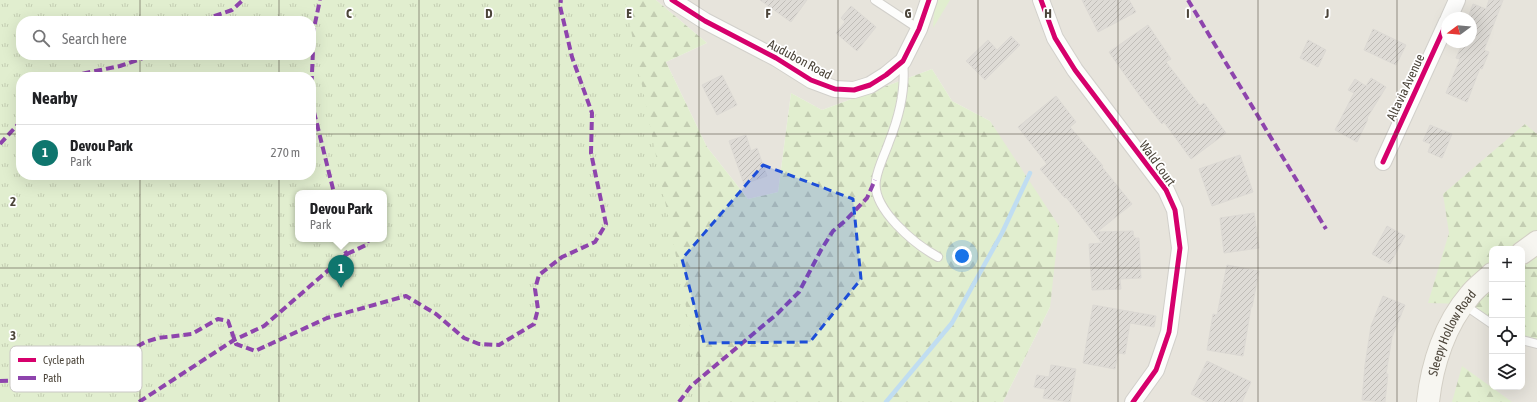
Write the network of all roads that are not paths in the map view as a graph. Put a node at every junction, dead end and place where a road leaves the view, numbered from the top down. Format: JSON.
{"nodes":[{"id":1,"x":672,"y":0,"type":"edge"},
{"id":2,"x":875,"y":0,"type":"edge"},
{"id":3,"x":929,"y":0,"type":"edge"},
{"id":4,"x":1041,"y":0,"type":"edge"},
{"id":5,"x":1457,"y":0,"type":"edge"},
{"id":6,"x":1452,"y":12,"type":"edge"},
{"id":7,"x":919,"y":29,"type":"junction"},
{"id":8,"x":1441,"y":35,"type":"edge"},
{"id":9,"x":903,"y":61,"type":"junction"},
{"id":10,"x":1383,"y":162,"type":"dead end"},
{"id":11,"x":1537,"y":242,"type":"edge"},
{"id":12,"x":1525,"y":251,"type":"edge"},
{"id":13,"x":938,"y":257,"type":"dead end"},
{"id":14,"x":1489,"y":277,"type":"edge"},
{"id":15,"x":1463,"y":304,"type":"junction"},
{"id":16,"x":1489,"y":322,"type":"edge"},
{"id":17,"x":1525,"y":341,"type":"edge"},
{"id":18,"x":1537,"y":344,"type":"edge"},
{"id":19,"x":1133,"y":402,"type":"edge"},
{"id":20,"x":1428,"y":402,"type":"edge"}],
"edges":[{"from":1,"to":9,"type":"street","name":"Audubon Road"},
{"from":2,"to":7,"type":"lane"},
{"from":3,"to":7,"type":"street","name":"Audubon Road"},
{"from":4,"to":19,"type":"street","name":"Wald Court"},
{"from":5,"to":6,"type":"street"},
{"from":7,"to":9,"type":"street","name":"Audubon Road"},
{"from":8,"to":10,"type":"street","name":"Altavia Avenue"},
{"from":9,"to":13,"type":"lane"},
{"from":11,"to":12,"type":"main road"},
{"from":14,"to":15,"type":"main road","name":"Sleepy Hollow Road"},
{"from":15,"to":16,"type":"lane"},
{"from":15,"to":20,"type":"main road","name":"Sleepy Hollow Road"},
{"from":17,"to":18,"type":"lane"}]}
